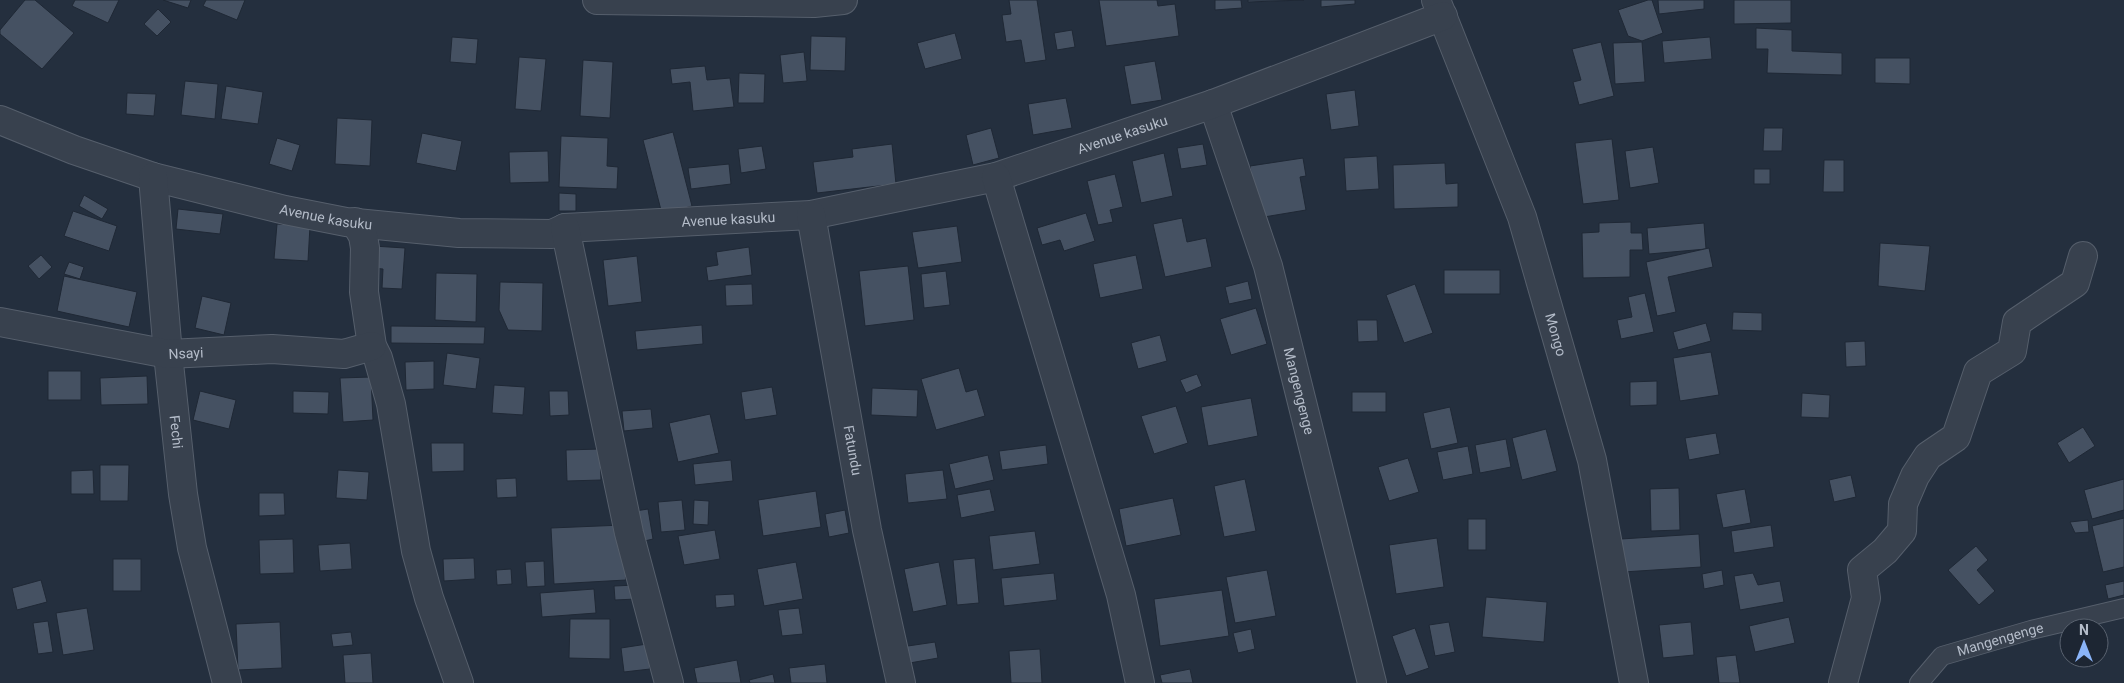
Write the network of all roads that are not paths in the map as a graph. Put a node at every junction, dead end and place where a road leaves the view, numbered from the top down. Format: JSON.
{"nodes":[{"id":1,"x":596,"y":0,"type":"edge"},
{"id":2,"x":843,"y":0,"type":"edge"},
{"id":3,"x":1439,"y":8,"type":"edge"},
{"id":4,"x":1213,"y":104,"type":"junction"},
{"id":5,"x":0,"y":120,"type":"edge"},
{"id":6,"x":153,"y":177,"type":"junction"},
{"id":7,"x":996,"y":177,"type":"junction"},
{"id":8,"x":811,"y":215,"type":"junction"},
{"id":9,"x":354,"y":222,"type":"junction"},
{"id":10,"x":565,"y":228,"type":"junction"},
{"id":11,"x":2083,"y":256,"type":"dead end"},
{"id":12,"x":0,"y":322,"type":"edge"},
{"id":13,"x":372,"y":346,"type":"junction"},
{"id":14,"x":168,"y":354,"type":"junction"},
{"id":15,"x":2124,"y":608,"type":"edge"},
{"id":16,"x":227,"y":683,"type":"edge"},
{"id":17,"x":459,"y":683,"type":"edge"},
{"id":18,"x":669,"y":683,"type":"edge"},
{"id":19,"x":901,"y":683,"type":"edge"},
{"id":20,"x":1140,"y":683,"type":"edge"},
{"id":21,"x":1372,"y":683,"type":"edge"},
{"id":22,"x":1634,"y":683,"type":"edge"},
{"id":23,"x":1843,"y":683,"type":"edge"},
{"id":24,"x":1919,"y":683,"type":"edge"}],
"edges":[{"from":1,"to":2,"type":"street"},
{"from":3,"to":4,"type":"street","name":"Avenue kasuku"},
{"from":3,"to":22,"type":"street","name":"Mongo"},
{"from":4,"to":7,"type":"street","name":"Avenue kasuku"},
{"from":4,"to":21,"type":"street","name":"Mangengenge"},
{"from":5,"to":6,"type":"street","name":"Avenue kasuku"},
{"from":6,"to":9,"type":"street","name":"Avenue kasuku"},
{"from":6,"to":14,"type":"street","name":"Fechi"},
{"from":7,"to":8,"type":"street","name":"Avenue kasuku"},
{"from":7,"to":20,"type":"street"},
{"from":8,"to":10,"type":"street","name":"Avenue kasuku"},
{"from":8,"to":19,"type":"street","name":"Fatundu"},
{"from":9,"to":10,"type":"street","name":"Avenue kasuku"},
{"from":9,"to":13,"type":"street"},
{"from":10,"to":18,"type":"street"},
{"from":11,"to":23,"type":"street"},
{"from":12,"to":14,"type":"street","name":"Nsayi"},
{"from":13,"to":14,"type":"street","name":"Nsayi"},
{"from":13,"to":17,"type":"street"},
{"from":14,"to":16,"type":"street","name":"Fechi"},
{"from":15,"to":24,"type":"lane","name":"Mangengenge"}]}
